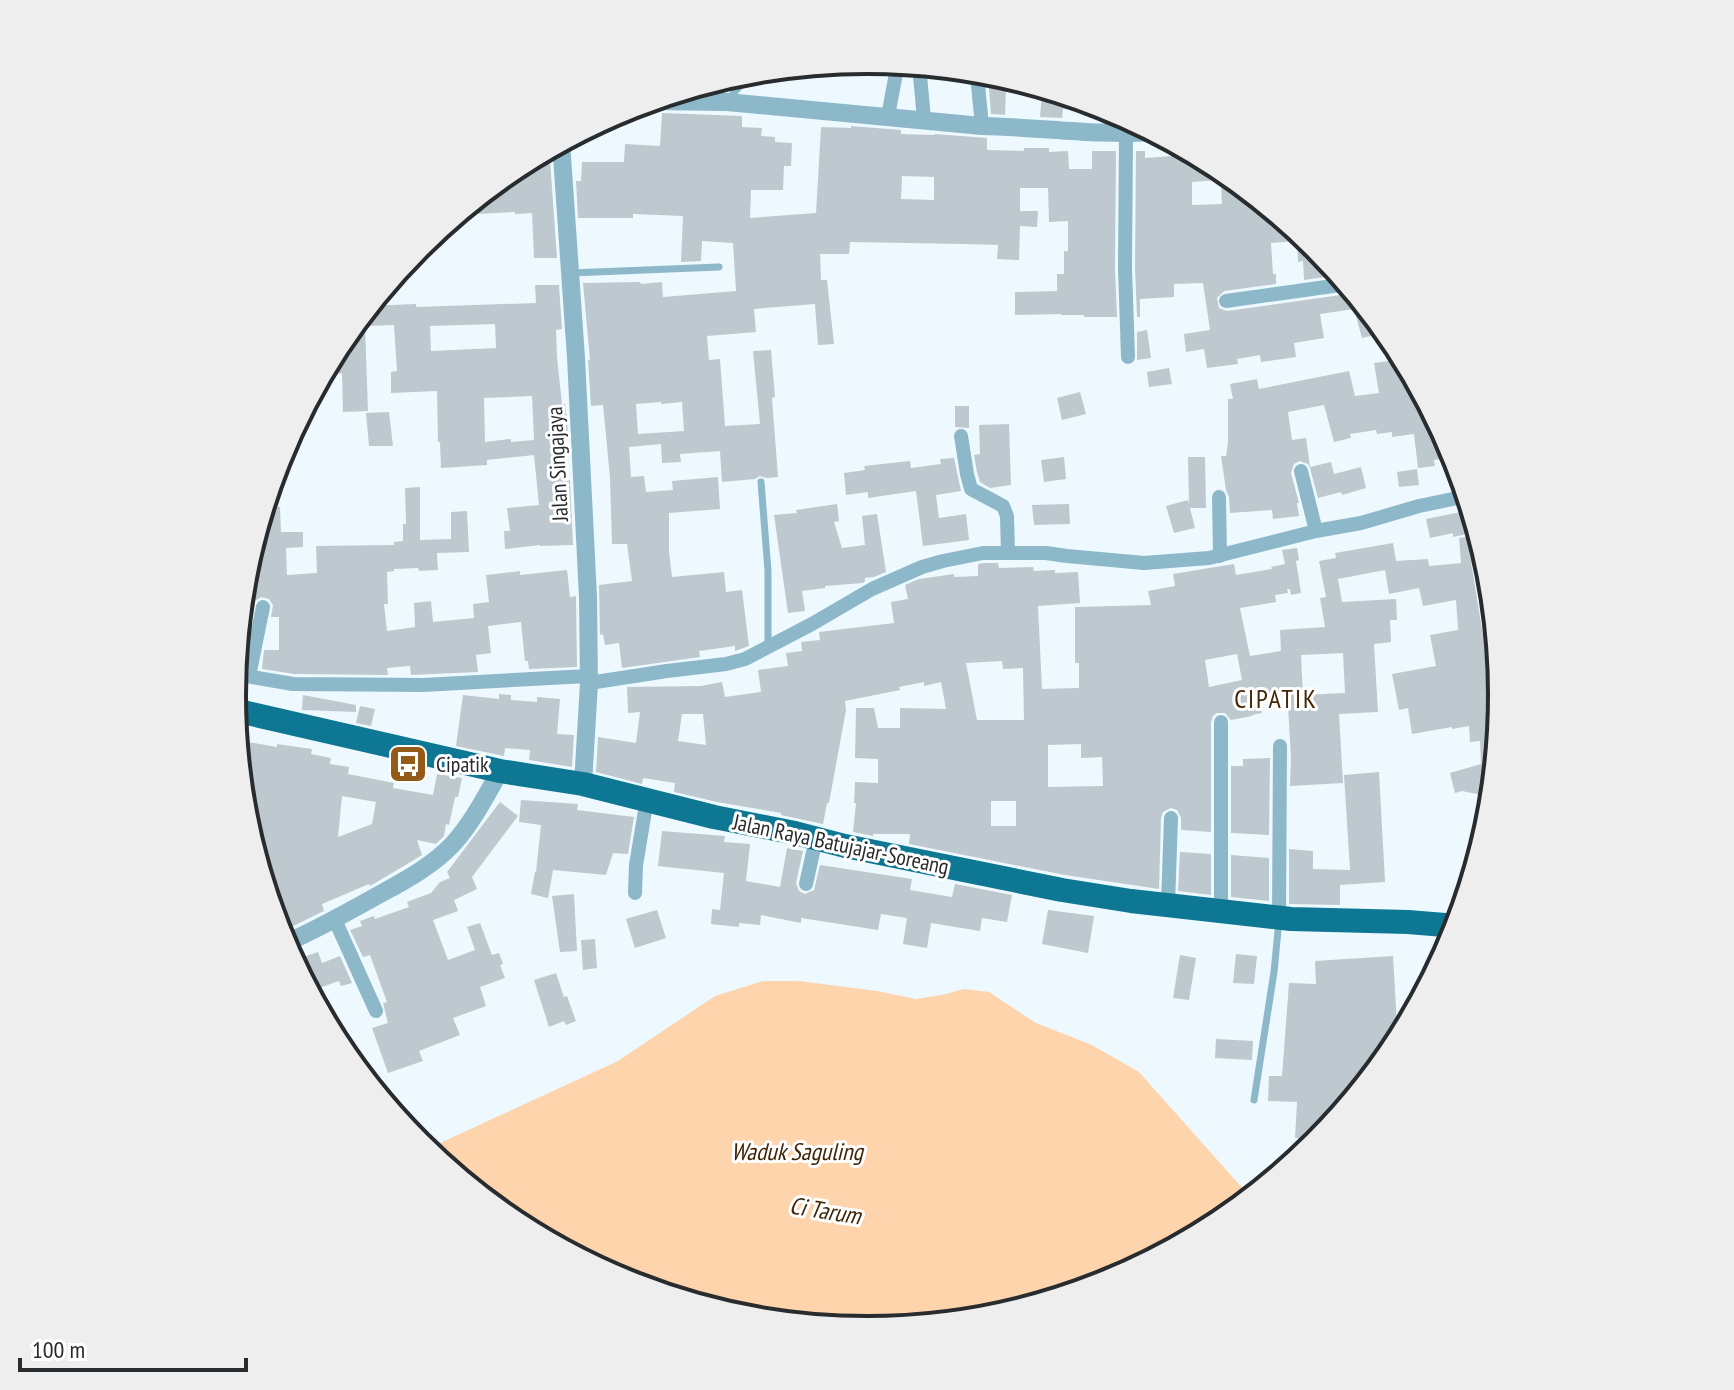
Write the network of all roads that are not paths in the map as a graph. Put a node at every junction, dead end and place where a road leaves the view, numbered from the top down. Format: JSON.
{"nodes":[{"id":1,"x":894,"y":75,"type":"edge"},
{"id":2,"x":920,"y":76,"type":"edge"},
{"id":3,"x":978,"y":84,"type":"edge"},
{"id":4,"x":740,"y":87,"type":"edge"},
{"id":5,"x":689,"y":100,"type":"edge"},
{"id":6,"x":727,"y":102,"type":"junction"},
{"id":7,"x":888,"y":116,"type":"junction"},
{"id":8,"x":924,"y":119,"type":"junction"},
{"id":9,"x":982,"y":126,"type":"junction"},
{"id":10,"x":1134,"y":134,"type":"edge"},
{"id":11,"x":1126,"y":135,"type":"junction"},
{"id":12,"x":562,"y":154,"type":"edge"},
{"id":13,"x":719,"y":267,"type":"dead end"},
{"id":14,"x":569,"y":273,"type":"junction"},
{"id":15,"x":1334,"y":286,"type":"edge"},
{"id":16,"x":1226,"y":301,"type":"dead end"},
{"id":17,"x":1128,"y":357,"type":"dead end"},
{"id":18,"x":961,"y":436,"type":"dead end"},
{"id":19,"x":1301,"y":471,"type":"dead end"},
{"id":20,"x":761,"y":482,"type":"dead end"},
{"id":21,"x":1219,"y":497,"type":"dead end"},
{"id":22,"x":1456,"y":498,"type":"edge"},
{"id":23,"x":1316,"y":531,"type":"junction"},
{"id":24,"x":1008,"y":545,"type":"junction"},
{"id":25,"x":1220,"y":556,"type":"junction"},
{"id":26,"x":263,"y":607,"type":"dead end"},
{"id":27,"x":768,"y":648,"type":"junction"},
{"id":28,"x":247,"y":659,"type":"edge"},
{"id":29,"x":246,"y":676,"type":"edge"},
{"id":30,"x":589,"y":680,"type":"junction"},
{"id":31,"x":246,"y":713,"type":"edge"},
{"id":32,"x":1221,"y":722,"type":"dead end"},
{"id":33,"x":1280,"y":746,"type":"dead end"},
{"id":34,"x":500,"y":771,"type":"junction"},
{"id":35,"x":583,"y":784,"type":"junction"},
{"id":36,"x":647,"y":799,"type":"junction"},
{"id":37,"x":1171,"y":818,"type":"dead end"},
{"id":38,"x":816,"y":839,"type":"junction"},
{"id":39,"x":806,"y":884,"type":"dead end"},
{"id":40,"x":635,"y":893,"type":"dead end"},
{"id":41,"x":1168,"y":904,"type":"junction"},
{"id":42,"x":1221,"y":912,"type":"junction"},
{"id":43,"x":1279,"y":918,"type":"junction"},
{"id":44,"x":335,"y":920,"type":"junction"},
{"id":45,"x":1444,"y":925,"type":"edge"},
{"id":46,"x":296,"y":939,"type":"edge"},
{"id":47,"x":376,"y":1011,"type":"dead end"},
{"id":48,"x":1254,"y":1100,"type":"dead end"}],
"edges":[{"from":1,"to":7,"type":"street"},
{"from":2,"to":8,"type":"street"},
{"from":3,"to":9,"type":"street"},
{"from":4,"to":6,"type":"lane"},
{"from":5,"to":6,"type":"street"},
{"from":6,"to":7,"type":"street"},
{"from":7,"to":8,"type":"street"},
{"from":8,"to":9,"type":"street"},
{"from":9,"to":11,"type":"street"},
{"from":10,"to":11,"type":"street"},
{"from":11,"to":17,"type":"street"},
{"from":12,"to":14,"type":"street","name":"Jalan Singajaya"},
{"from":13,"to":14,"type":"lane"},
{"from":14,"to":30,"type":"street","name":"Jalan Singajaya"},
{"from":15,"to":16,"type":"street"},
{"from":18,"to":24,"type":"street"},
{"from":19,"to":23,"type":"street"},
{"from":20,"to":27,"type":"lane"},
{"from":21,"to":25,"type":"street"},
{"from":22,"to":23,"type":"street"},
{"from":23,"to":25,"type":"street"},
{"from":24,"to":25,"type":"street"},
{"from":24,"to":27,"type":"street"},
{"from":26,"to":28,"type":"street"},
{"from":27,"to":30,"type":"street"},
{"from":29,"to":30,"type":"street"},
{"from":30,"to":35,"type":"street","name":"Jalan Singajaya"},
{"from":31,"to":34,"type":"highway","name":"Jalan Raya Batujajar-Soreang"},
{"from":32,"to":42,"type":"street"},
{"from":33,"to":43,"type":"street"},
{"from":34,"to":35,"type":"highway","name":"Jalan Raya Batujajar-Soreang"},
{"from":34,"to":44,"type":"street"},
{"from":35,"to":36,"type":"highway","name":"Jalan Raya Batujajar-Soreang"},
{"from":36,"to":38,"type":"highway","name":"Jalan Raya Batujajar-Soreang"},
{"from":36,"to":40,"type":"street"},
{"from":37,"to":41,"type":"street"},
{"from":38,"to":39,"type":"street"},
{"from":38,"to":41,"type":"highway","name":"Jalan Raya Batujajar-Soreang"},
{"from":41,"to":42,"type":"highway","name":"Jalan Raya Batujajar-Soreang"},
{"from":42,"to":43,"type":"highway","name":"Jalan Raya Batujajar-Soreang"},
{"from":43,"to":45,"type":"highway","name":"Jalan Raya Batujajar-Soreang"},
{"from":43,"to":48,"type":"lane"},
{"from":44,"to":46,"type":"street"},
{"from":44,"to":47,"type":"street"}]}
